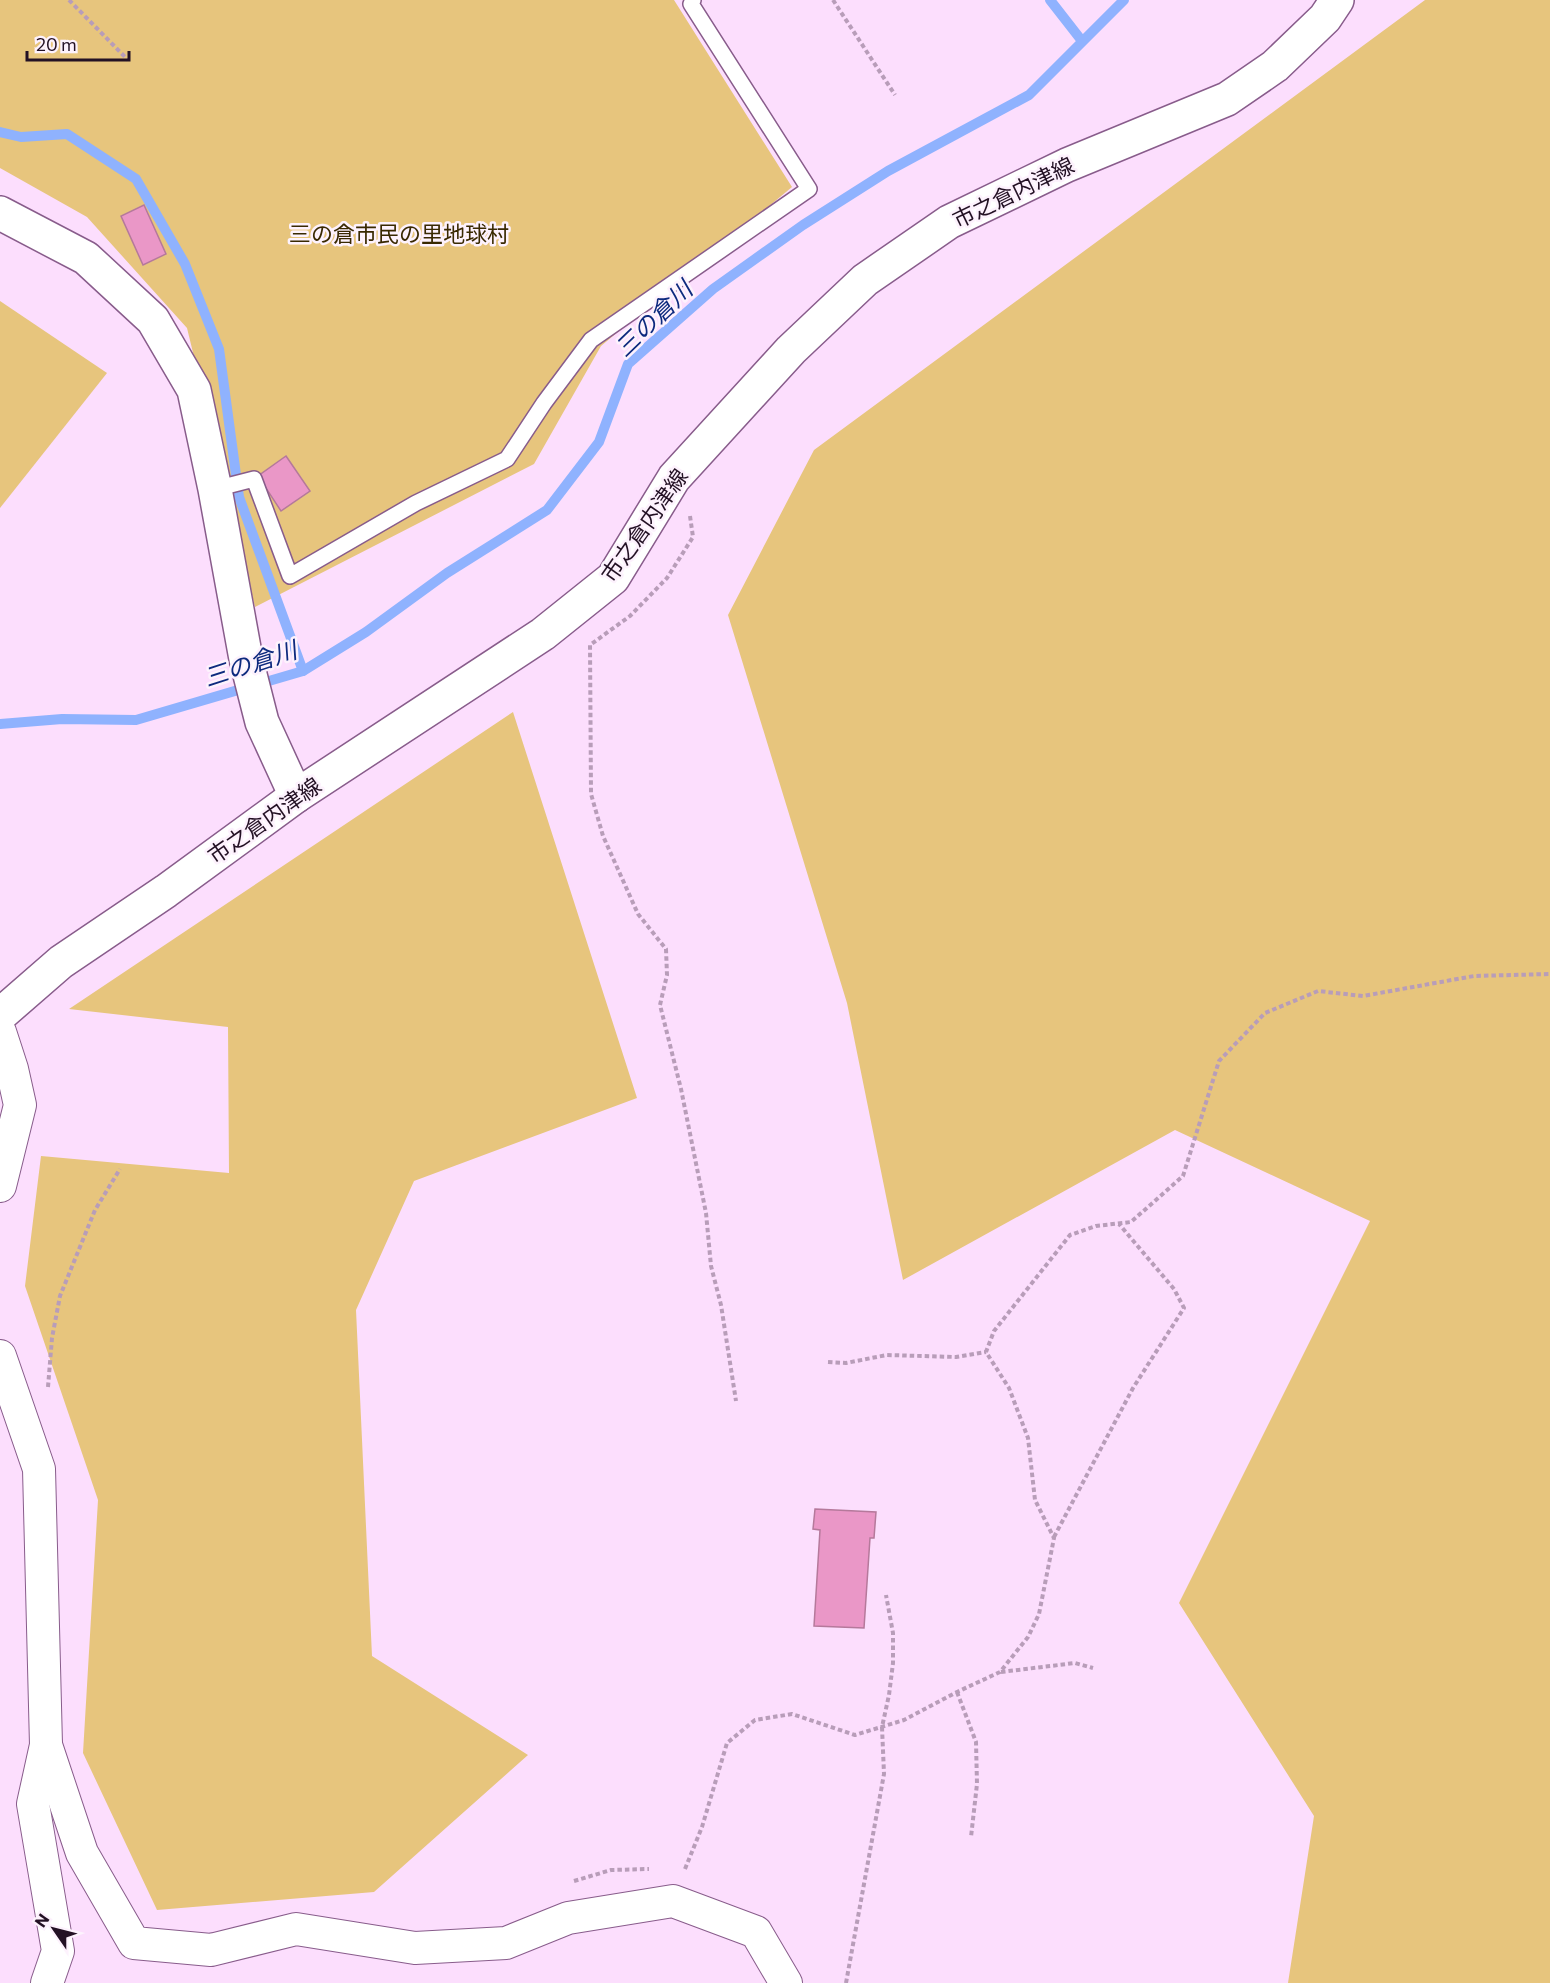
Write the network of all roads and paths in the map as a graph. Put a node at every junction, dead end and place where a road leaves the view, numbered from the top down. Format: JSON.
{"nodes":[{"id":1,"x":69,"y":0,"type":"edge"},
{"id":2,"x":693,"y":0,"type":"edge"},
{"id":3,"x":833,"y":0,"type":"edge"},
{"id":4,"x":1337,"y":0,"type":"edge"},
{"id":5,"x":128,"y":60,"type":"dead end"},
{"id":6,"x":895,"y":95,"type":"dead end"},
{"id":7,"x":0,"y":213,"type":"edge"},
{"id":8,"x":216,"y":489,"type":"junction"},
{"id":9,"x":663,"y":497,"type":"junction"},
{"id":10,"x":296,"y":796,"type":"junction"},
{"id":11,"x":1550,"y":974,"type":"edge"},
{"id":12,"x":0,"y":1015,"type":"edge"},
{"id":13,"x":0,"y":1032,"type":"edge"},
{"id":14,"x":120,"y":1169,"type":"dead end"},
{"id":15,"x":0,"y":1186,"type":"edge"},
{"id":16,"x":1119,"y":1224,"type":"junction"},
{"id":17,"x":986,"y":1352,"type":"junction"},
{"id":18,"x":0,"y":1356,"type":"edge"},
{"id":19,"x":828,"y":1362,"type":"dead end"},
{"id":20,"x":48,"y":1389,"type":"dead end"},
{"id":21,"x":736,"y":1401,"type":"dead end"},
{"id":22,"x":1054,"y":1538,"type":"junction"},
{"id":23,"x":886,"y":1595,"type":"dead end"},
{"id":24,"x":1093,"y":1668,"type":"dead end"},
{"id":25,"x":1000,"y":1672,"type":"junction"},
{"id":26,"x":957,"y":1692,"type":"junction"},
{"id":27,"x":882,"y":1727,"type":"junction"},
{"id":28,"x":46,"y":1745,"type":"junction"},
{"id":29,"x":971,"y":1837,"type":"dead end"},
{"id":30,"x":673,"y":1901,"type":"junction"},
{"id":31,"x":47,"y":1983,"type":"edge"},
{"id":32,"x":786,"y":1983,"type":"edge"},
{"id":33,"x":846,"y":1983,"type":"edge"}],
"edges":[{"from":1,"to":5,"type":"path"},
{"from":2,"to":8,"type":"lane"},
{"from":3,"to":6,"type":"path"},
{"from":4,"to":9,"type":"main road","name":"市之倉内津線"},
{"from":7,"to":8,"type":"main road"},
{"from":8,"to":10,"type":"main road"},
{"from":9,"to":10,"type":"main road","name":"市之倉内津線"},
{"from":9,"to":21,"type":"path"},
{"from":10,"to":12,"type":"main road","name":"市之倉内津線"},
{"from":11,"to":16,"type":"path"},
{"from":13,"to":15,"type":"street"},
{"from":14,"to":20,"type":"path"},
{"from":16,"to":17,"type":"path"},
{"from":16,"to":22,"type":"path"},
{"from":17,"to":19,"type":"path"},
{"from":17,"to":22,"type":"path"},
{"from":18,"to":28,"type":"street"},
{"from":22,"to":25,"type":"path"},
{"from":23,"to":27,"type":"path"},
{"from":24,"to":25,"type":"path"},
{"from":25,"to":26,"type":"path"},
{"from":26,"to":27,"type":"path"},
{"from":26,"to":29,"type":"path"},
{"from":27,"to":30,"type":"path"},
{"from":27,"to":33,"type":"path"},
{"from":28,"to":30,"type":"street"},
{"from":28,"to":31,"type":"street"},
{"from":30,"to":32,"type":"street"}]}
